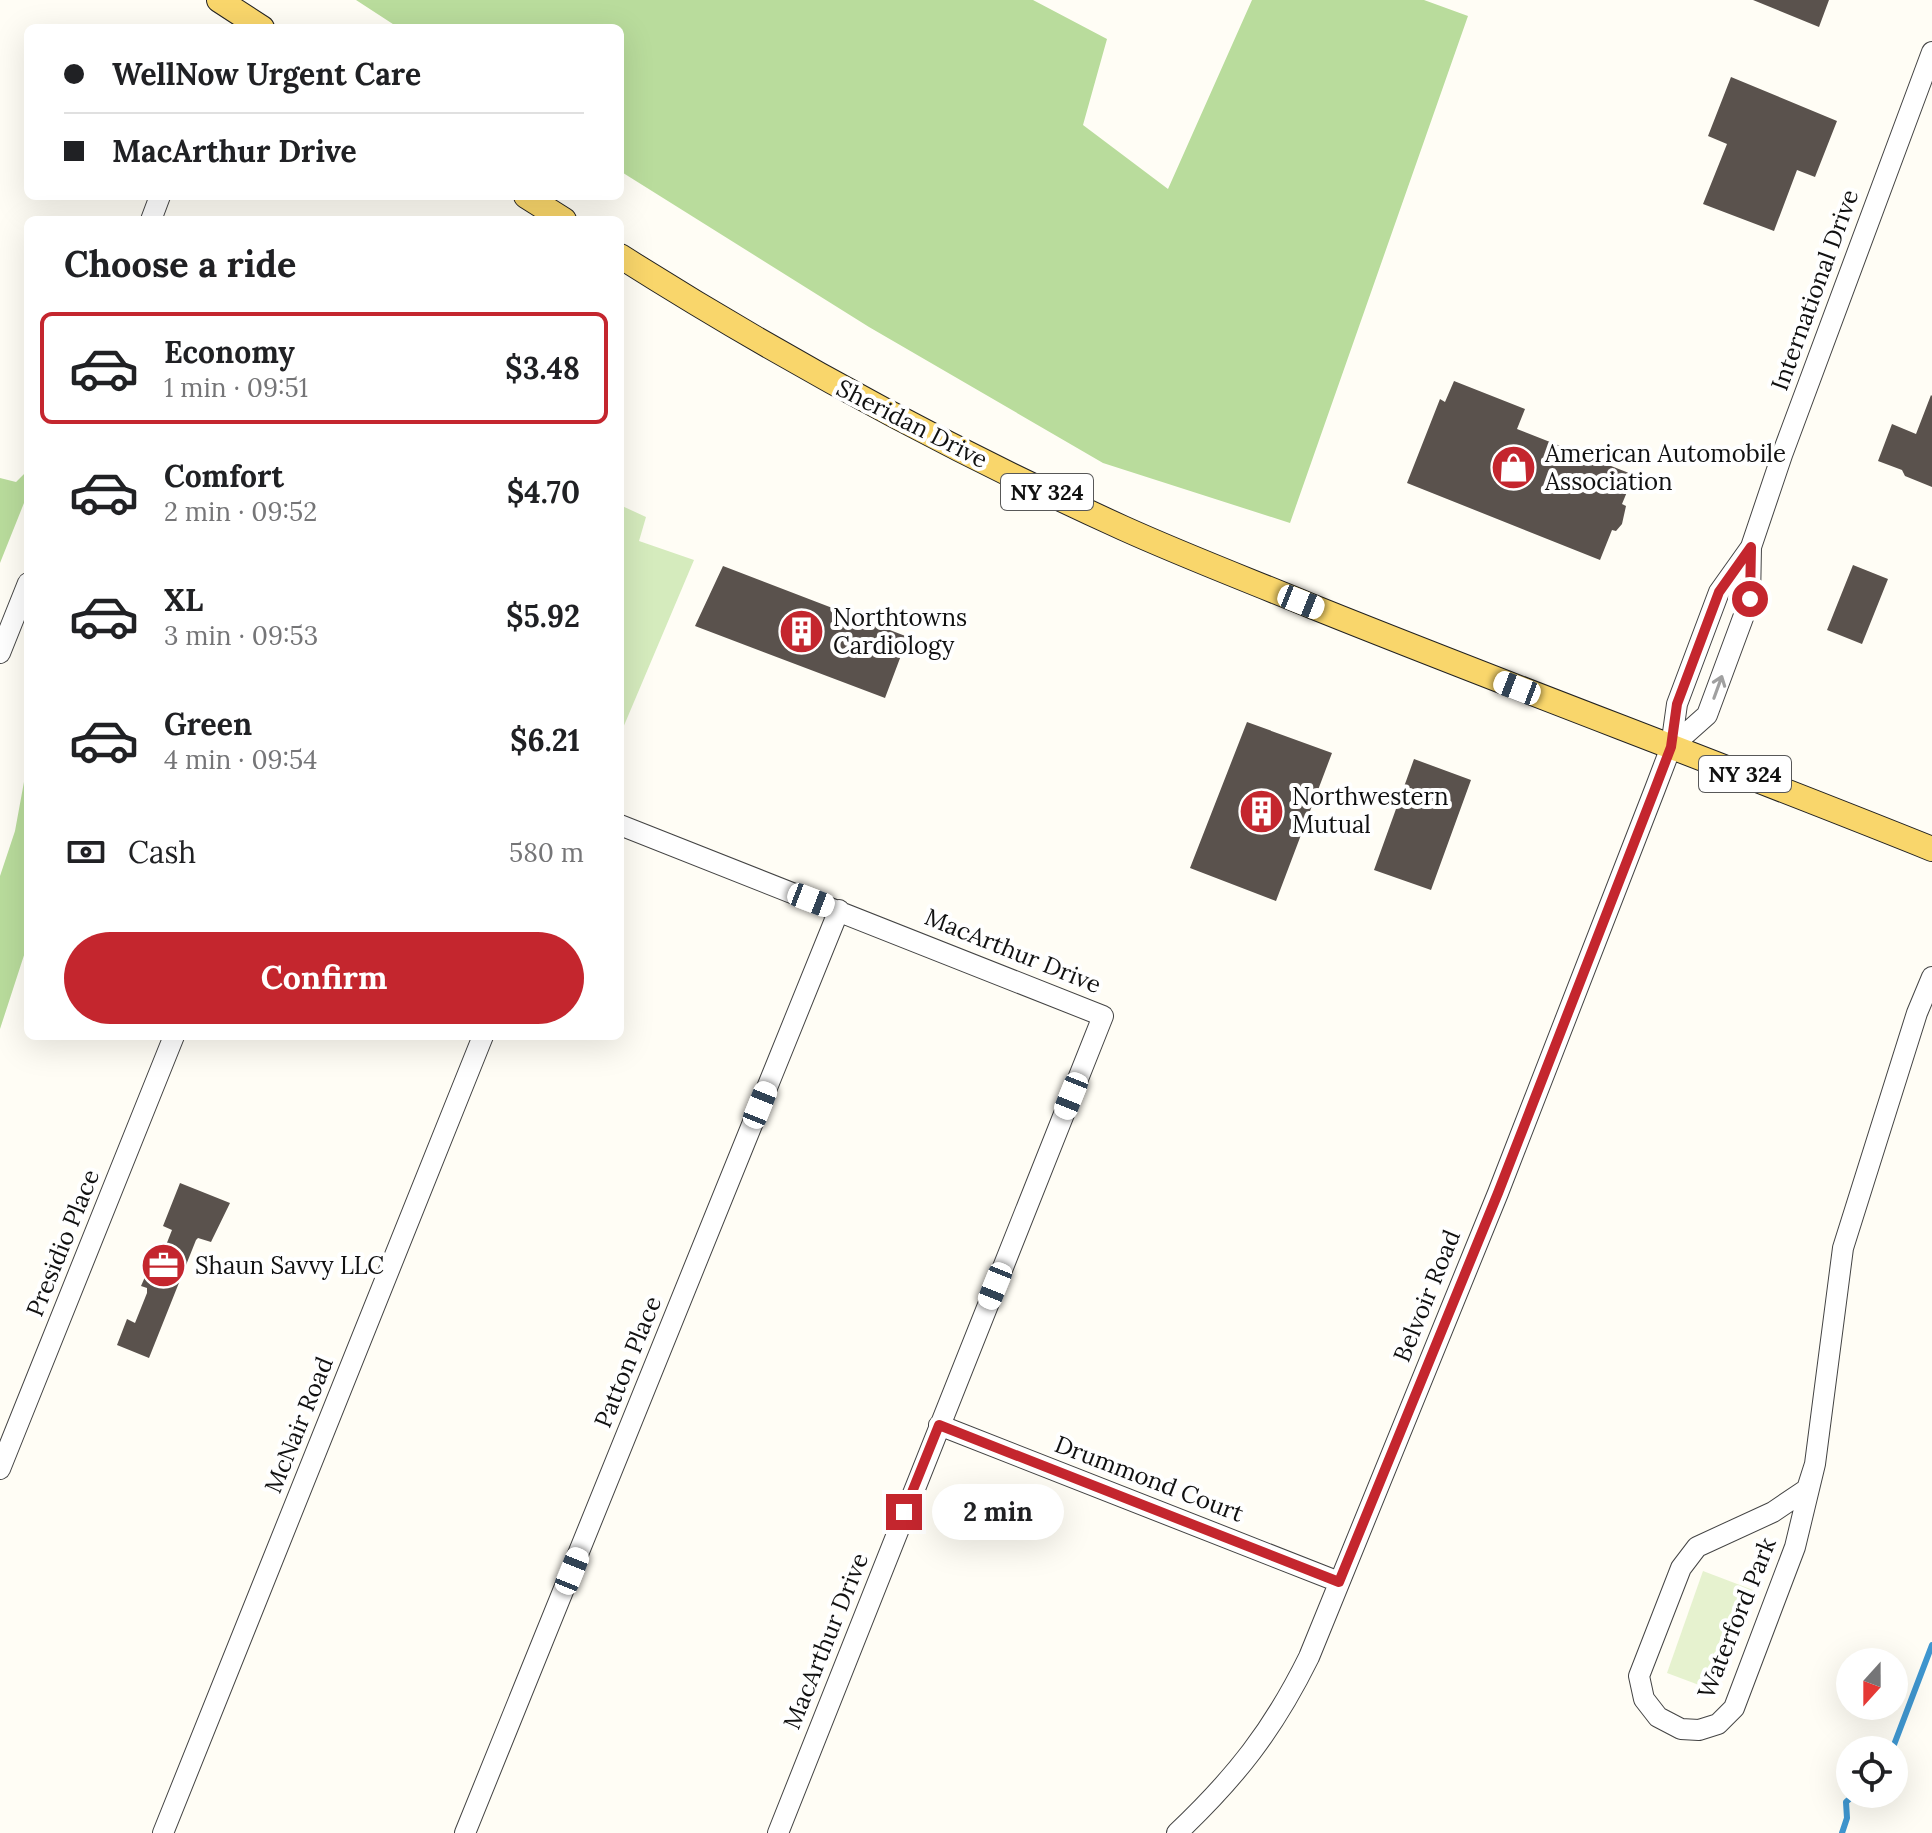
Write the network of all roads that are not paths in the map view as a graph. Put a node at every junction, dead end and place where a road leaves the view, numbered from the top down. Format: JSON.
{"nodes":[{"id":1,"x":230,"y":10,"type":"edge"},
{"id":2,"x":255,"y":24,"type":"edge"},
{"id":3,"x":1932,"y":52,"type":"edge"},
{"id":4,"x":1927,"y":78,"type":"edge"},
{"id":5,"x":532,"y":200,"type":"edge"},
{"id":6,"x":558,"y":216,"type":"edge"},
{"id":7,"x":624,"y":258,"type":"edge"},
{"id":8,"x":1751,"y":547,"type":"junction"},
{"id":9,"x":24,"y":593,"type":"edge"},
{"id":10,"x":0,"y":653,"type":"edge"},
{"id":11,"x":1671,"y":747,"type":"junction"},
{"id":12,"x":624,"y":827,"type":"edge"},
{"id":13,"x":1932,"y":849,"type":"edge"},
{"id":14,"x":839,"y":910,"type":"junction"},
{"id":15,"x":1932,"y":977,"type":"edge"},
{"id":16,"x":172,"y":1040,"type":"edge"},
{"id":17,"x":481,"y":1040,"type":"edge"},
{"id":18,"x":939,"y":1425,"type":"junction"},
{"id":19,"x":1815,"y":1464,"type":"junction"},
{"id":20,"x":0,"y":1469,"type":"edge"},
{"id":21,"x":1339,"y":1582,"type":"junction"},
{"id":22,"x":163,"y":1833,"type":"edge"},
{"id":23,"x":465,"y":1833,"type":"edge"},
{"id":24,"x":778,"y":1833,"type":"edge"},
{"id":25,"x":1177,"y":1833,"type":"edge"}],
"edges":[{"from":1,"to":2,"type":"main road"},
{"from":3,"to":4,"type":"street","name":"International Drive"},
{"from":4,"to":8,"type":"street","name":"International Drive"},
{"from":5,"to":6,"type":"main road"},
{"from":7,"to":11,"type":"main road","name":"Sheridan Drive","number":"NY 324"},
{"from":8,"to":11,"type":"street","name":"International Drive"},
{"from":11,"to":8,"type":"street","name":"International Drive","one_way":true},
{"from":9,"to":10,"type":"street"},
{"from":11,"to":13,"type":"main road","name":"Sheridan Drive","number":"NY 324"},
{"from":11,"to":21,"type":"street","name":"Belvoir Road"},
{"from":12,"to":14,"type":"street","name":"MacArthur Drive"},
{"from":14,"to":18,"type":"street","name":"MacArthur Drive"},
{"from":14,"to":23,"type":"street","name":"Patton Place"},
{"from":15,"to":19,"type":"street","name":"Waterford Park"},
{"from":16,"to":20,"type":"street","name":"Presidio Place"},
{"from":17,"to":22,"type":"street","name":"McNair Road"},
{"from":18,"to":21,"type":"street","name":"Drummond Court"},
{"from":18,"to":24,"type":"street","name":"MacArthur Drive"},
{"from":19,"to":19,"type":"street","name":"Waterford Park"},
{"from":21,"to":25,"type":"street","name":"Belvoir Road"}]}
